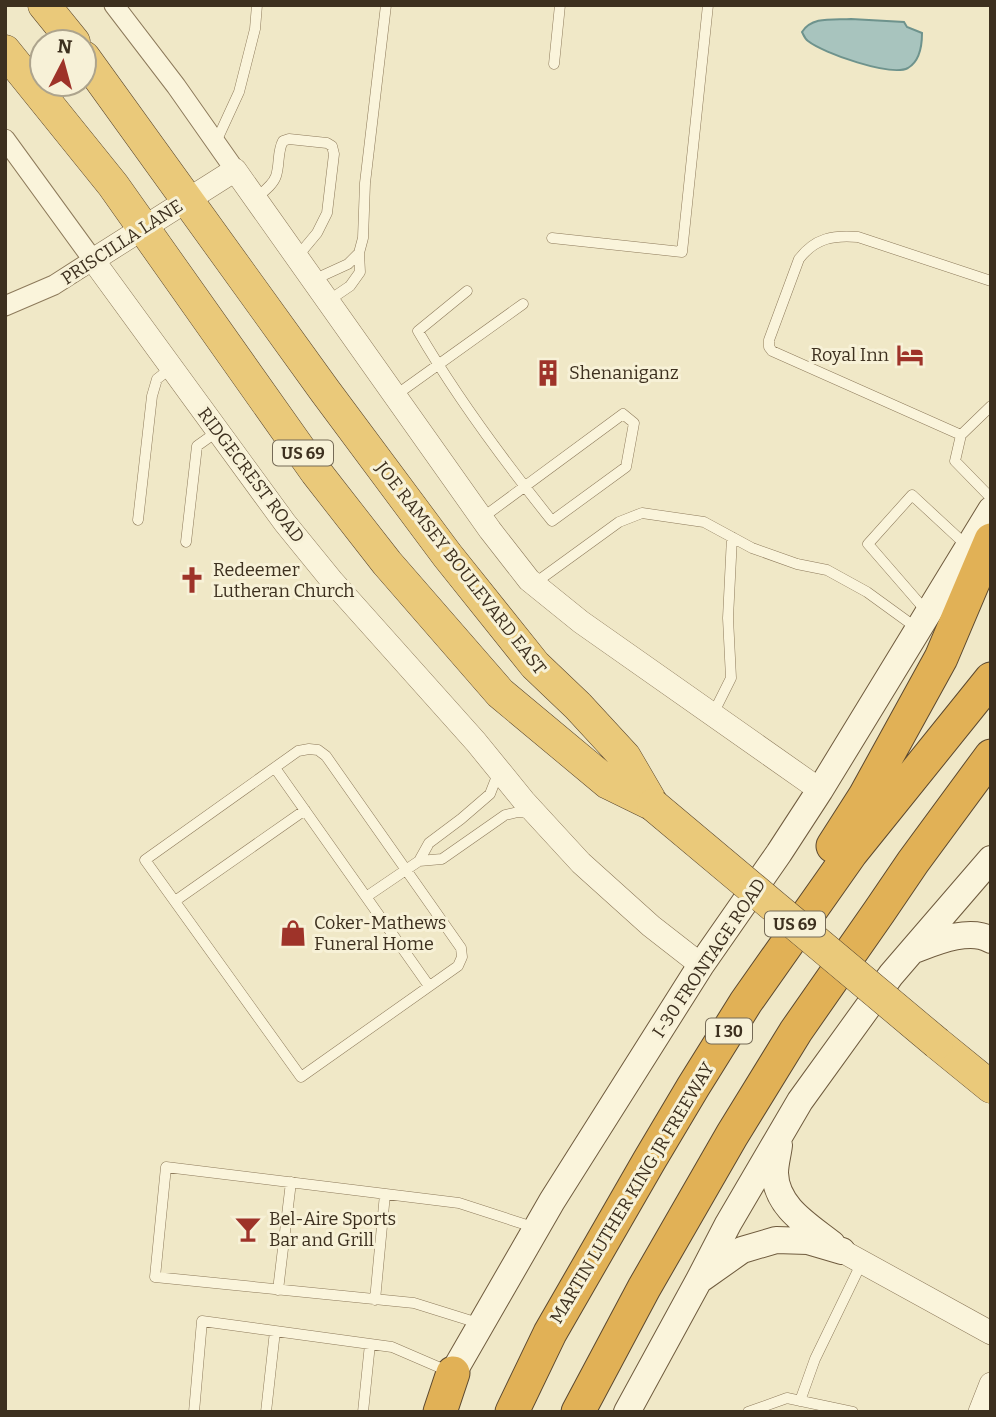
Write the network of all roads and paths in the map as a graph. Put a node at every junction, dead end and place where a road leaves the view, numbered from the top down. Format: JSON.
{"nodes":[{"id":1,"x":44,"y":5,"type":"edge"},
{"id":2,"x":114,"y":5,"type":"edge"},
{"id":3,"x":257,"y":5,"type":"edge"},
{"id":4,"x":386,"y":5,"type":"edge"},
{"id":5,"x":560,"y":5,"type":"edge"},
{"id":6,"x":708,"y":5,"type":"edge"},
{"id":7,"x":63,"y":28,"type":"edge"},
{"id":8,"x":5,"y":51,"type":"edge"},
{"id":9,"x":554,"y":64,"type":"dead end"},
{"id":10,"x":98,"y":76,"type":"edge"},
{"id":11,"x":5,"y":139,"type":"edge"},
{"id":12,"x":216,"y":142,"type":"junction"},
{"id":13,"x":235,"y":170,"type":"junction"},
{"id":14,"x":256,"y":199,"type":"junction"},
{"id":15,"x":188,"y":200,"type":"junction"},
{"id":16,"x":144,"y":228,"type":"junction"},
{"id":17,"x":552,"y":238,"type":"dead end"},
{"id":18,"x":359,"y":253,"type":"junction"},
{"id":19,"x":297,"y":257,"type":"junction"},
{"id":20,"x":93,"y":260,"type":"junction"},
{"id":21,"x":313,"y":280,"type":"junction"},
{"id":22,"x":991,"y":281,"type":"edge"},
{"id":23,"x":467,"y":291,"type":"dead end"},
{"id":24,"x":328,"y":301,"type":"junction"},
{"id":25,"x":523,"y":304,"type":"dead end"},
{"id":26,"x":5,"y":306,"type":"edge"},
{"id":27,"x":438,"y":365,"type":"junction"},
{"id":28,"x":172,"y":368,"type":"junction"},
{"id":29,"x":395,"y":396,"type":"junction"},
{"id":30,"x":991,"y":406,"type":"edge"},
{"id":31,"x":218,"y":432,"type":"junction"},
{"id":32,"x":961,"y":435,"type":"junction"},
{"id":33,"x":524,"y":486,"type":"junction"},
{"id":34,"x":991,"y":498,"type":"edge"},
{"id":35,"x":991,"y":510,"type":"edge"},
{"id":36,"x":482,"y":518,"type":"junction"},
{"id":37,"x":138,"y":520,"type":"dead end"},
{"id":38,"x":732,"y":537,"type":"junction"},
{"id":39,"x":186,"y":542,"type":"dead end"},
{"id":40,"x":980,"y":549,"type":"edge"},
{"id":41,"x":534,"y":584,"type":"junction"},
{"id":42,"x":923,"y":620,"type":"junction"},
{"id":43,"x":991,"y":679,"type":"edge"},
{"id":44,"x":713,"y":715,"type":"junction"},
{"id":45,"x":991,"y":755,"type":"edge"},
{"id":46,"x":275,"y":768,"type":"junction"},
{"id":47,"x":499,"y":771,"type":"junction"},
{"id":48,"x":820,"y":790,"type":"junction"},
{"id":49,"x":653,"y":805,"type":"junction"},
{"id":50,"x":305,"y":810,"type":"junction"},
{"id":51,"x":535,"y":813,"type":"junction"},
{"id":52,"x":991,"y":859,"type":"edge"},
{"id":53,"x":419,"y":861,"type":"junction"},
{"id":54,"x":406,"y":870,"type":"junction"},
{"id":55,"x":366,"y":897,"type":"junction"},
{"id":56,"x":174,"y":901,"type":"junction"},
{"id":57,"x":991,"y":940,"type":"edge"},
{"id":58,"x":912,"y":950,"type":"junction"},
{"id":59,"x":701,"y":965,"type":"junction"},
{"id":60,"x":429,"y":986,"type":"junction"},
{"id":61,"x":746,"y":1002,"type":"junction"},
{"id":62,"x":991,"y":1087,"type":"edge"},
{"id":63,"x":781,"y":1135,"type":"junction"},
{"id":64,"x":291,"y":1182,"type":"junction"},
{"id":65,"x":385,"y":1194,"type":"junction"},
{"id":66,"x":537,"y":1228,"type":"junction"},
{"id":67,"x":852,"y":1257,"type":"junction"},
{"id":68,"x":699,"y":1280,"type":"junction"},
{"id":69,"x":278,"y":1290,"type":"junction"},
{"id":70,"x":375,"y":1300,"type":"junction"},
{"id":71,"x":482,"y":1324,"type":"junction"},
{"id":72,"x":275,"y":1331,"type":"junction"},
{"id":73,"x":991,"y":1333,"type":"edge"},
{"id":74,"x":370,"y":1344,"type":"junction"},
{"id":75,"x":453,"y":1373,"type":"junction"},
{"id":76,"x":991,"y":1384,"type":"edge"},
{"id":77,"x":800,"y":1401,"type":"junction"},
{"id":78,"x":194,"y":1412,"type":"edge"},
{"id":79,"x":266,"y":1412,"type":"edge"},
{"id":80,"x":363,"y":1412,"type":"edge"},
{"id":81,"x":438,"y":1412,"type":"edge"},
{"id":82,"x":512,"y":1412,"type":"edge"},
{"id":83,"x":578,"y":1412,"type":"edge"},
{"id":84,"x":627,"y":1412,"type":"edge"},
{"id":85,"x":748,"y":1412,"type":"edge"},
{"id":86,"x":853,"y":1412,"type":"edge"},
{"id":87,"x":980,"y":1412,"type":"edge"}],
"edges":[{"from":1,"to":7,"type":"highway"},
{"from":2,"to":12,"type":"street"},
{"from":3,"to":12,"type":"lane"},
{"from":4,"to":18,"type":"lane"},
{"from":5,"to":9,"type":"lane"},
{"from":6,"to":17,"type":"lane"},
{"from":8,"to":16,"type":"highway","number":"US 69"},
{"from":10,"to":15,"type":"highway","name":"JOE RAMSEY BOULEVARD EAST","number":"US 69"},
{"from":11,"to":20,"type":"street","name":"RIDGECREST ROAD"},
{"from":12,"to":13,"type":"street"},
{"from":13,"to":14,"type":"street"},
{"from":13,"to":15,"type":"street","name":"PRISCILLA LANE"},
{"from":14,"to":19,"type":"street"},
{"from":14,"to":19,"type":"lane"},
{"from":15,"to":16,"type":"street","name":"PRISCILLA LANE"},
{"from":15,"to":49,"type":"highway","name":"JOE RAMSEY BOULEVARD EAST","number":"US 69"},
{"from":16,"to":20,"type":"street","name":"PRISCILLA LANE"},
{"from":16,"to":49,"type":"highway","number":"US 69"},
{"from":18,"to":21,"type":"lane"},
{"from":18,"to":24,"type":"lane"},
{"from":19,"to":21,"type":"street"},
{"from":20,"to":26,"type":"street","name":"PRISCILLA LANE"},
{"from":20,"to":28,"type":"street","name":"RIDGECREST ROAD"},
{"from":21,"to":24,"type":"street"},
{"from":22,"to":32,"type":"lane"},
{"from":23,"to":27,"type":"lane"},
{"from":24,"to":29,"type":"street"},
{"from":25,"to":27,"type":"lane"},
{"from":27,"to":29,"type":"lane"},
{"from":27,"to":33,"type":"lane"},
{"from":28,"to":31,"type":"street","name":"RIDGECREST ROAD"},
{"from":28,"to":37,"type":"lane"},
{"from":29,"to":36,"type":"street"},
{"from":30,"to":32,"type":"lane"},
{"from":31,"to":39,"type":"lane"},
{"from":31,"to":47,"type":"street","name":"RIDGECREST ROAD"},
{"from":32,"to":34,"type":"lane"},
{"from":33,"to":33,"type":"lane"},
{"from":33,"to":36,"type":"lane"},
{"from":35,"to":40,"type":"main road","name":"I-30 FRONTAGE ROAD"},
{"from":36,"to":41,"type":"street"},
{"from":38,"to":41,"type":"lane"},
{"from":38,"to":42,"type":"lane"},
{"from":38,"to":44,"type":"lane"},
{"from":40,"to":42,"type":"main road","name":"I-30 FRONTAGE ROAD"},
{"from":40,"to":42,"type":"lane"},
{"from":40,"to":61,"type":"highway"},
{"from":41,"to":44,"type":"street"},
{"from":42,"to":48,"type":"main road","name":"I-30 FRONTAGE ROAD"},
{"from":43,"to":61,"type":"highway","name":"MARTIN LUTHER KING JR FREEWAY","number":"I 30"},
{"from":44,"to":48,"type":"street"},
{"from":45,"to":83,"type":"highway"},
{"from":46,"to":50,"type":"lane"},
{"from":46,"to":54,"type":"lane"},
{"from":46,"to":56,"type":"lane"},
{"from":47,"to":51,"type":"street","name":"RIDGECREST ROAD"},
{"from":47,"to":53,"type":"lane"},
{"from":48,"to":59,"type":"main road","name":"I-30 FRONTAGE ROAD"},
{"from":49,"to":62,"type":"highway","number":"US 69","bridge":true},
{"from":50,"to":55,"type":"lane"},
{"from":50,"to":56,"type":"lane"},
{"from":51,"to":53,"type":"lane"},
{"from":51,"to":59,"type":"street","name":"RIDGECREST ROAD"},
{"from":52,"to":58,"type":"main road"},
{"from":53,"to":54,"type":"lane"},
{"from":54,"to":55,"type":"lane"},
{"from":54,"to":60,"type":"lane"},
{"from":55,"to":60,"type":"lane"},
{"from":56,"to":60,"type":"lane"},
{"from":57,"to":58,"type":"main road"},
{"from":58,"to":63,"type":"main road"},
{"from":59,"to":66,"type":"main road","name":"I-30 FRONTAGE ROAD"},
{"from":61,"to":82,"type":"highway","name":"MARTIN LUTHER KING JR FREEWAY","number":"I 30"},
{"from":63,"to":67,"type":"main road"},
{"from":63,"to":68,"type":"main road"},
{"from":64,"to":65,"type":"lane"},
{"from":64,"to":69,"type":"lane"},
{"from":64,"to":69,"type":"lane"},
{"from":65,"to":66,"type":"lane"},
{"from":65,"to":70,"type":"lane"},
{"from":66,"to":71,"type":"main road","name":"I-30 FRONTAGE ROAD"},
{"from":67,"to":68,"type":"main road"},
{"from":67,"to":73,"type":"street"},
{"from":67,"to":77,"type":"lane"},
{"from":68,"to":84,"type":"main road"},
{"from":69,"to":70,"type":"lane"},
{"from":70,"to":71,"type":"lane"},
{"from":71,"to":75,"type":"main road","name":"I-30 FRONTAGE ROAD"},
{"from":72,"to":74,"type":"lane"},
{"from":72,"to":78,"type":"lane"},
{"from":72,"to":79,"type":"lane"},
{"from":74,"to":75,"type":"lane"},
{"from":74,"to":80,"type":"lane"},
{"from":75,"to":81,"type":"highway"},
{"from":76,"to":87,"type":"street"},
{"from":77,"to":85,"type":"lane"},
{"from":77,"to":86,"type":"lane"}]}
